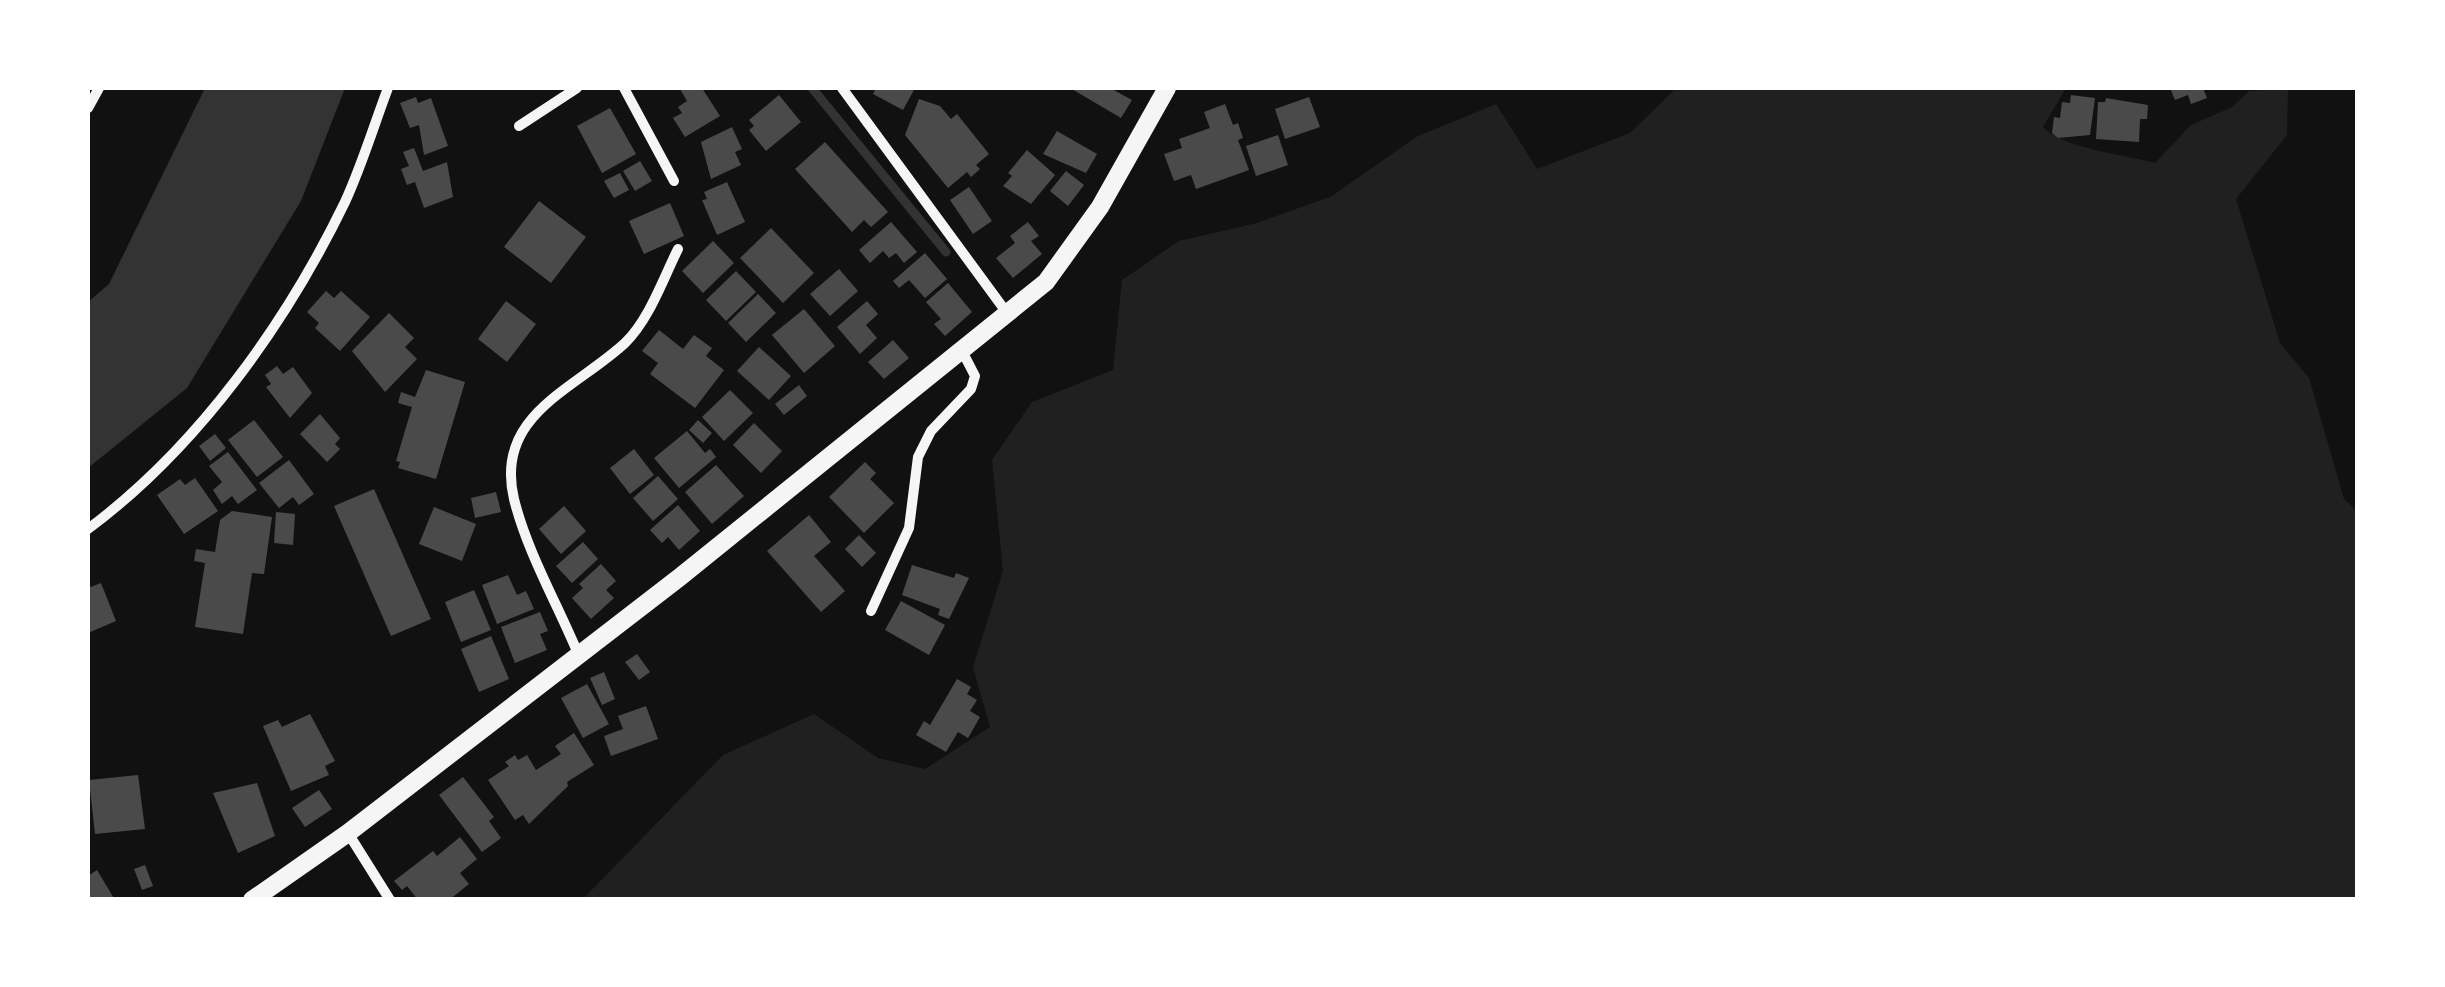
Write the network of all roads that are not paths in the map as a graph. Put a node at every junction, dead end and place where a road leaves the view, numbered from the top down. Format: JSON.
{"nodes":[{"id":1,"x":99,"y":88,"type":"edge"},
{"id":2,"x":388,"y":88,"type":"edge"},
{"id":3,"x":577,"y":88,"type":"edge"},
{"id":4,"x":624,"y":88,"type":"edge"},
{"id":5,"x":842,"y":88,"type":"edge"},
{"id":6,"x":1166,"y":88,"type":"edge"},
{"id":7,"x":88,"y":108,"type":"edge"},
{"id":8,"x":519,"y":126,"type":"dead end"},
{"id":9,"x":674,"y":181,"type":"dead end"},
{"id":10,"x":678,"y":250,"type":"dead end"},
{"id":11,"x":1007,"y":313,"type":"junction"},
{"id":12,"x":961,"y":349,"type":"junction"},
{"id":13,"x":88,"y":530,"type":"edge"},
{"id":14,"x":871,"y":611,"type":"dead end"},
{"id":15,"x":579,"y":656,"type":"junction"},
{"id":16,"x":348,"y":832,"type":"junction"},
{"id":17,"x":252,"y":900,"type":"edge"},
{"id":18,"x":390,"y":900,"type":"edge"}],
"edges":[{"from":1,"to":7,"type":"street"},
{"from":2,"to":13,"type":"street"},
{"from":3,"to":8,"type":"street"},
{"from":4,"to":9,"type":"street"},
{"from":5,"to":11,"type":"street"},
{"from":6,"to":11,"type":"street"},
{"from":10,"to":15,"type":"street"},
{"from":11,"to":12,"type":"street"},
{"from":12,"to":14,"type":"street"},
{"from":12,"to":15,"type":"street"},
{"from":15,"to":16,"type":"street"},
{"from":16,"to":17,"type":"street"},
{"from":16,"to":18,"type":"street"}]}
